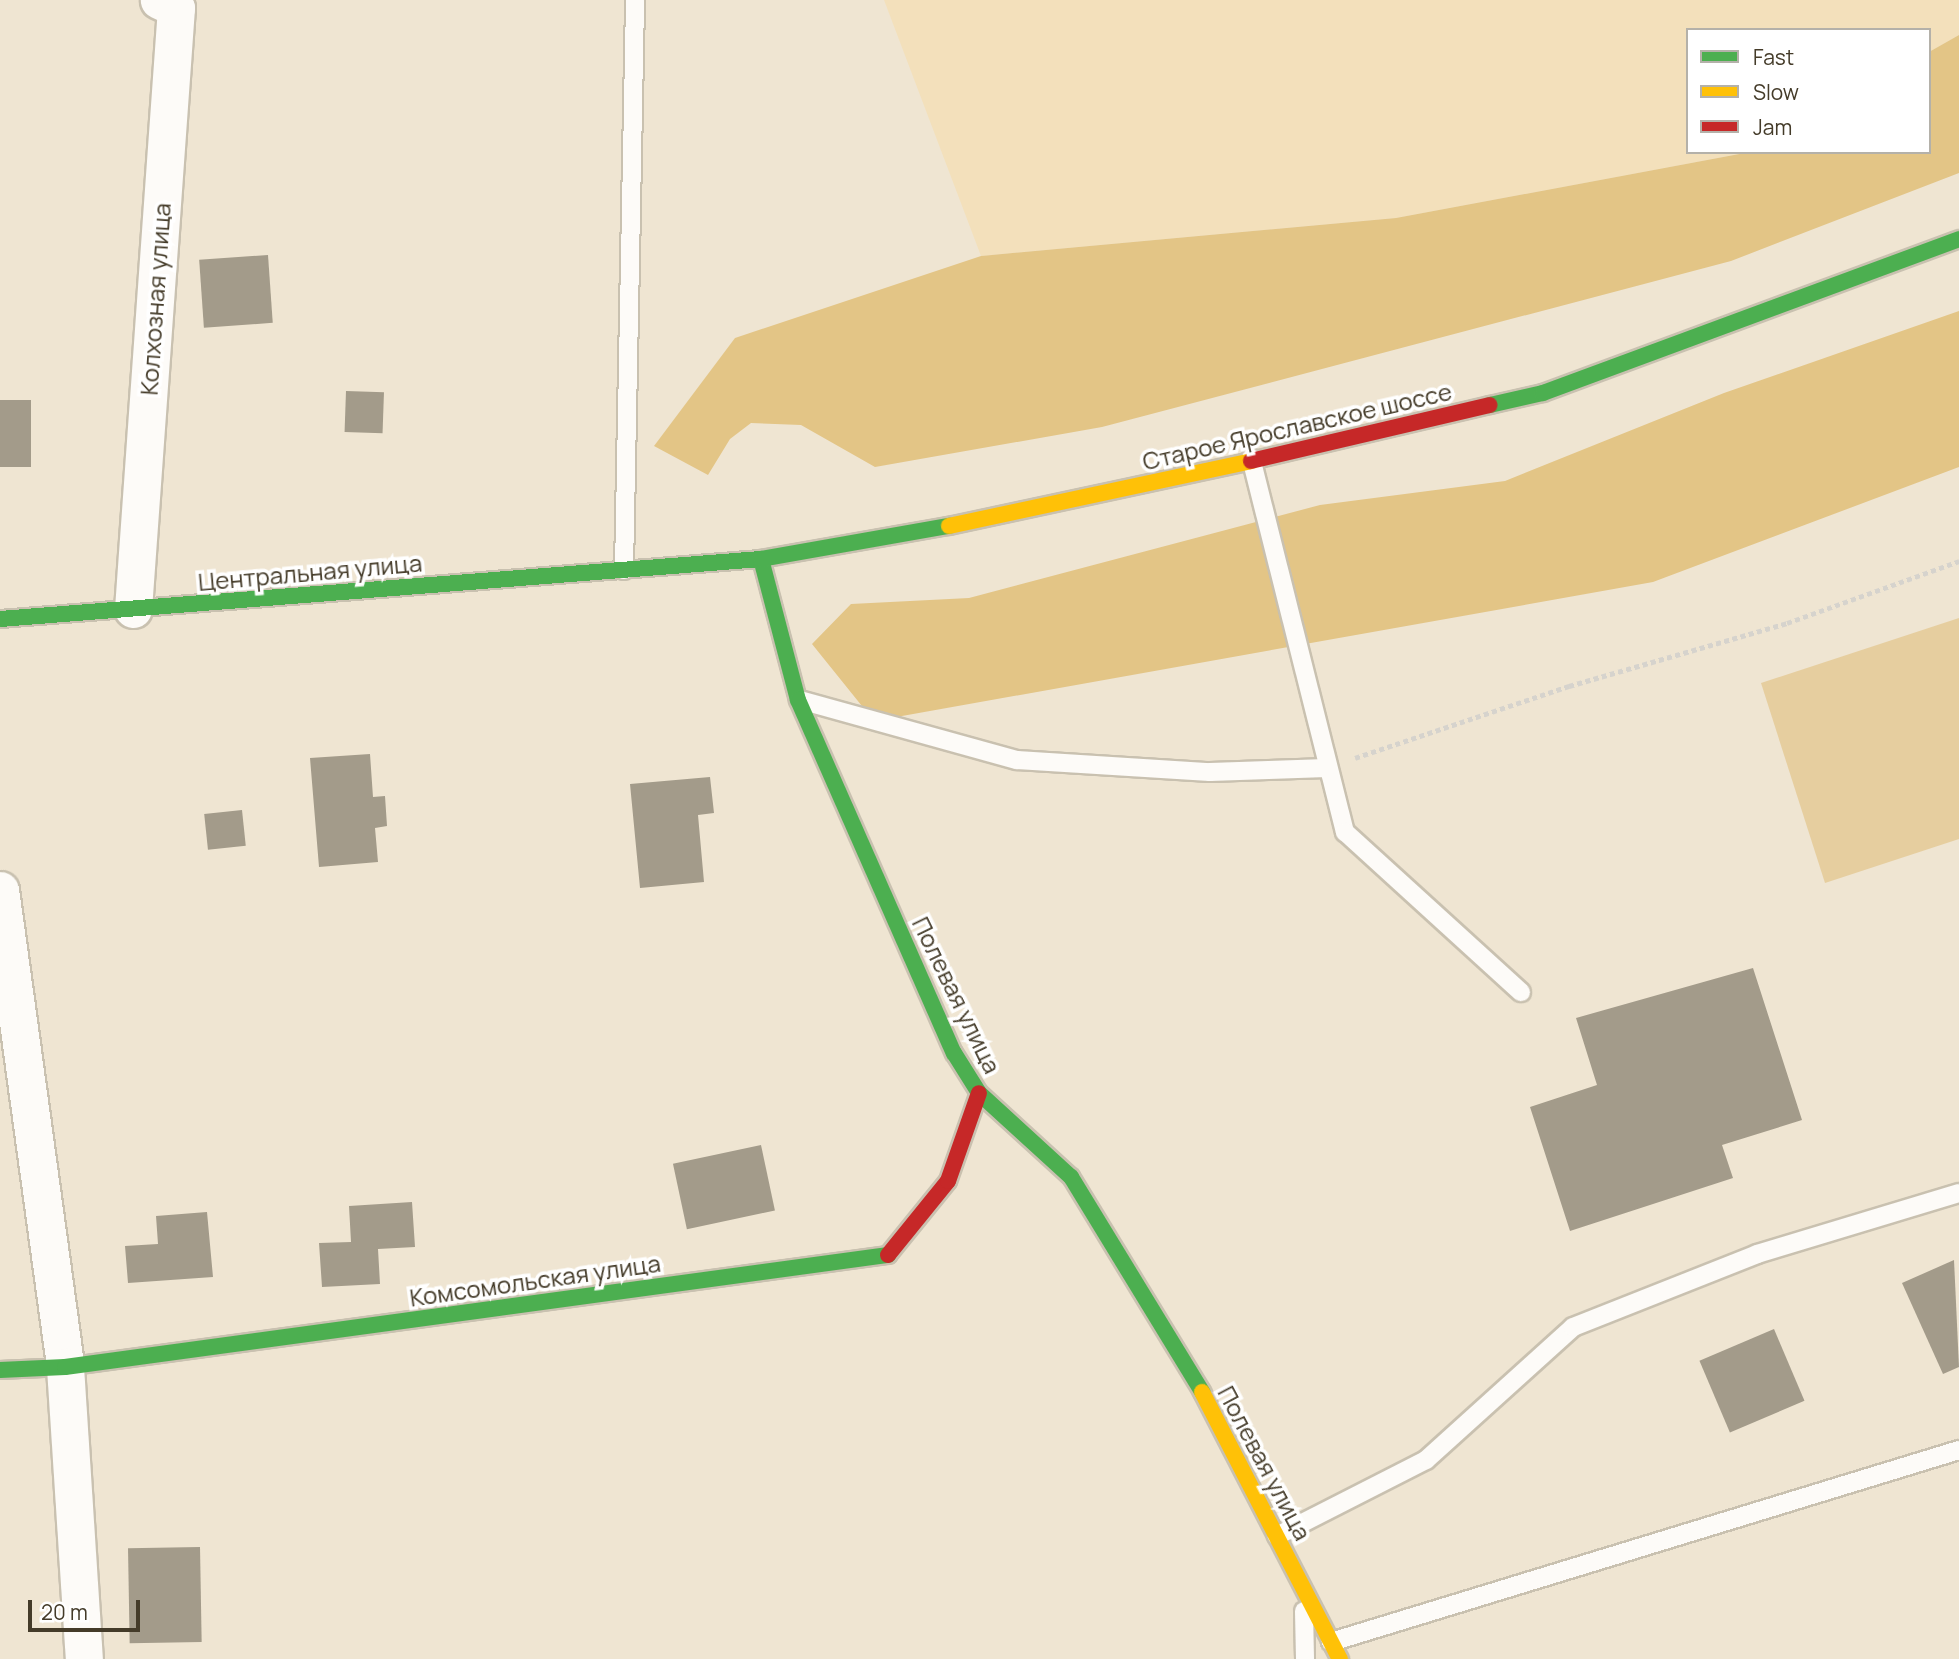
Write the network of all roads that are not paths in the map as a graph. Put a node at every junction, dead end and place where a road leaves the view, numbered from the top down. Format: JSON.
{"nodes":[{"id":1,"x":635,"y":0,"type":"edge"},
{"id":2,"x":171,"y":3,"type":"edge"},
{"id":3,"x":1959,"y":239,"type":"edge"},
{"id":4,"x":1251,"y":457,"type":"junction"},
{"id":5,"x":761,"y":559,"type":"junction"},
{"id":6,"x":624,"y":570,"type":"junction"},
{"id":7,"x":133,"y":609,"type":"junction"},
{"id":8,"x":0,"y":619,"type":"edge"},
{"id":9,"x":798,"y":700,"type":"junction"},
{"id":10,"x":1327,"y":768,"type":"junction"},
{"id":11,"x":0,"y":890,"type":"edge"},
{"id":12,"x":1521,"y":992,"type":"dead end"},
{"id":13,"x":979,"y":1093,"type":"junction"},
{"id":14,"x":1959,"y":1193,"type":"edge"},
{"id":15,"x":65,"y":1367,"type":"junction"},
{"id":16,"x":0,"y":1370,"type":"edge"},
{"id":17,"x":1959,"y":1450,"type":"edge"},
{"id":18,"x":1277,"y":1536,"type":"junction"},
{"id":19,"x":1304,"y":1587,"type":"junction"},
{"id":20,"x":1331,"y":1642,"type":"junction"},
{"id":21,"x":84,"y":1659,"type":"edge"},
{"id":22,"x":1305,"y":1659,"type":"edge"},
{"id":23,"x":1340,"y":1659,"type":"edge"}],
"edges":[{"from":1,"to":6,"type":"lane"},
{"from":2,"to":7,"type":"street","name":"Колхозная улица"},
{"from":3,"to":4,"type":"street","name":"Старое Ярославское шоссе"},
{"from":4,"to":5,"type":"street","name":"Старое Ярославское шоссе"},
{"from":4,"to":10,"type":"lane"},
{"from":5,"to":6,"type":"street","name":"Старое Ярославское шоссе"},
{"from":5,"to":9,"type":"street","name":"Полевая улица"},
{"from":6,"to":7,"type":"street","name":"Центральная улица"},
{"from":7,"to":8,"type":"street","name":"Центральная улица"},
{"from":9,"to":10,"type":"lane"},
{"from":9,"to":13,"type":"street","name":"Полевая улица"},
{"from":10,"to":12,"type":"lane"},
{"from":11,"to":15,"type":"street"},
{"from":13,"to":15,"type":"street","name":"Комсомольская улица"},
{"from":13,"to":18,"type":"street","name":"Полевая улица"},
{"from":14,"to":18,"type":"lane"},
{"from":15,"to":16,"type":"street","name":"Комсомольская улица"},
{"from":15,"to":21,"type":"street"},
{"from":17,"to":20,"type":"lane"},
{"from":18,"to":19,"type":"street","name":"Полевая улица"},
{"from":19,"to":20,"type":"street","name":"Полевая улица"},
{"from":19,"to":22,"type":"lane"},
{"from":20,"to":23,"type":"street","name":"Полевая улица"}]}
